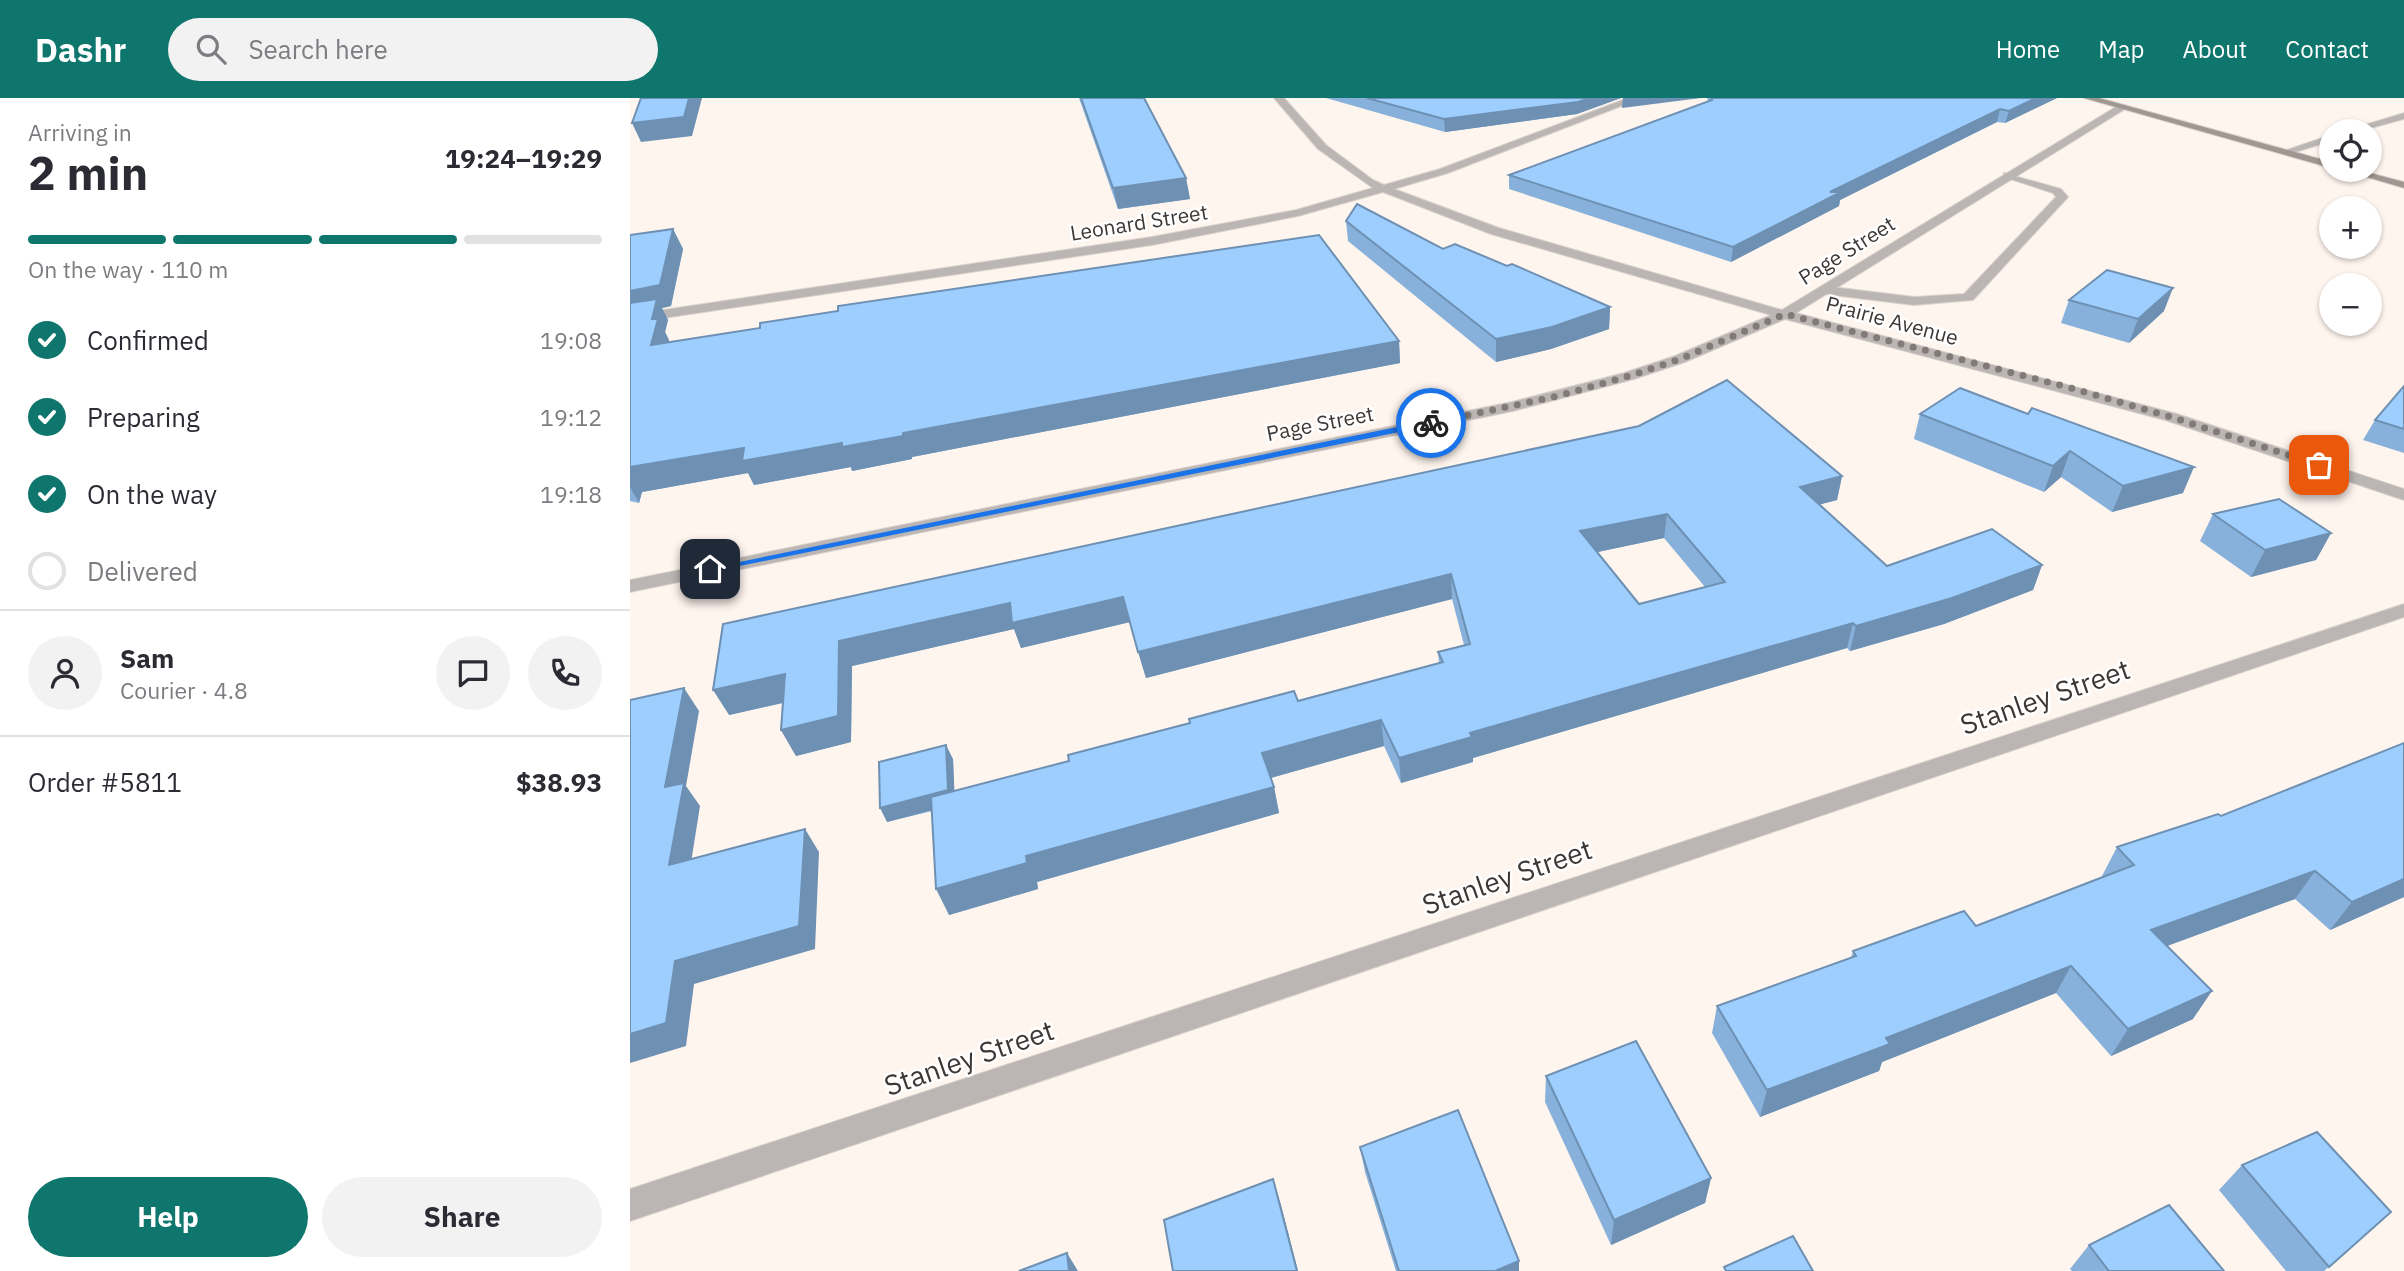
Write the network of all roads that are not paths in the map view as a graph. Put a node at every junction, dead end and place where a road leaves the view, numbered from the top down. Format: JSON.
{"nodes":[{"id":1,"x":1279,"y":98,"type":"edge"},
{"id":2,"x":1637,"y":98,"type":"edge"},
{"id":3,"x":2089,"y":98,"type":"edge"},
{"id":4,"x":2122,"y":107,"type":"junction"},
{"id":5,"x":2404,"y":116,"type":"edge"},
{"id":6,"x":2382,"y":122,"type":"edge"},
{"id":7,"x":2319,"y":142,"type":"edge"},
{"id":8,"x":2286,"y":152,"type":"junction"},
{"id":9,"x":2319,"y":162,"type":"edge"},
{"id":10,"x":2008,"y":175,"type":"junction"},
{"id":11,"x":2382,"y":179,"type":"edge"},
{"id":12,"x":2404,"y":185,"type":"edge"},
{"id":13,"x":1384,"y":190,"type":"junction"},
{"id":14,"x":1824,"y":290,"type":"junction"},
{"id":15,"x":1785,"y":314,"type":"junction"},
{"id":16,"x":630,"y":319,"type":"edge"},
{"id":17,"x":2404,"y":495,"type":"edge"},
{"id":18,"x":630,"y":586,"type":"edge"},
{"id":19,"x":2404,"y":610,"type":"edge"},
{"id":20,"x":630,"y":1205,"type":"edge"}],
"edges":[{"from":1,"to":13,"type":"street","name":"Prairie Avenue"},
{"from":2,"to":13,"type":"street","name":"Leonard Street"},
{"from":3,"to":4,"type":"street"},
{"from":4,"to":8,"type":"street"},
{"from":4,"to":10,"type":"street","name":"Page Street"},
{"from":5,"to":6,"type":"street"},
{"from":7,"to":8,"type":"street"},
{"from":8,"to":9,"type":"street"},
{"from":10,"to":14,"type":"street","name":"Page Street"},
{"from":10,"to":14,"type":"street"},
{"from":11,"to":12,"type":"street"},
{"from":13,"to":15,"type":"street","name":"Prairie Avenue"},
{"from":13,"to":16,"type":"street","name":"Leonard Street"},
{"from":14,"to":15,"type":"street","name":"Page Street"},
{"from":15,"to":17,"type":"street","name":"Prairie Avenue"},
{"from":15,"to":18,"type":"street","name":"Page Street"},
{"from":19,"to":20,"type":"street","name":"Stanley Street"}]}
